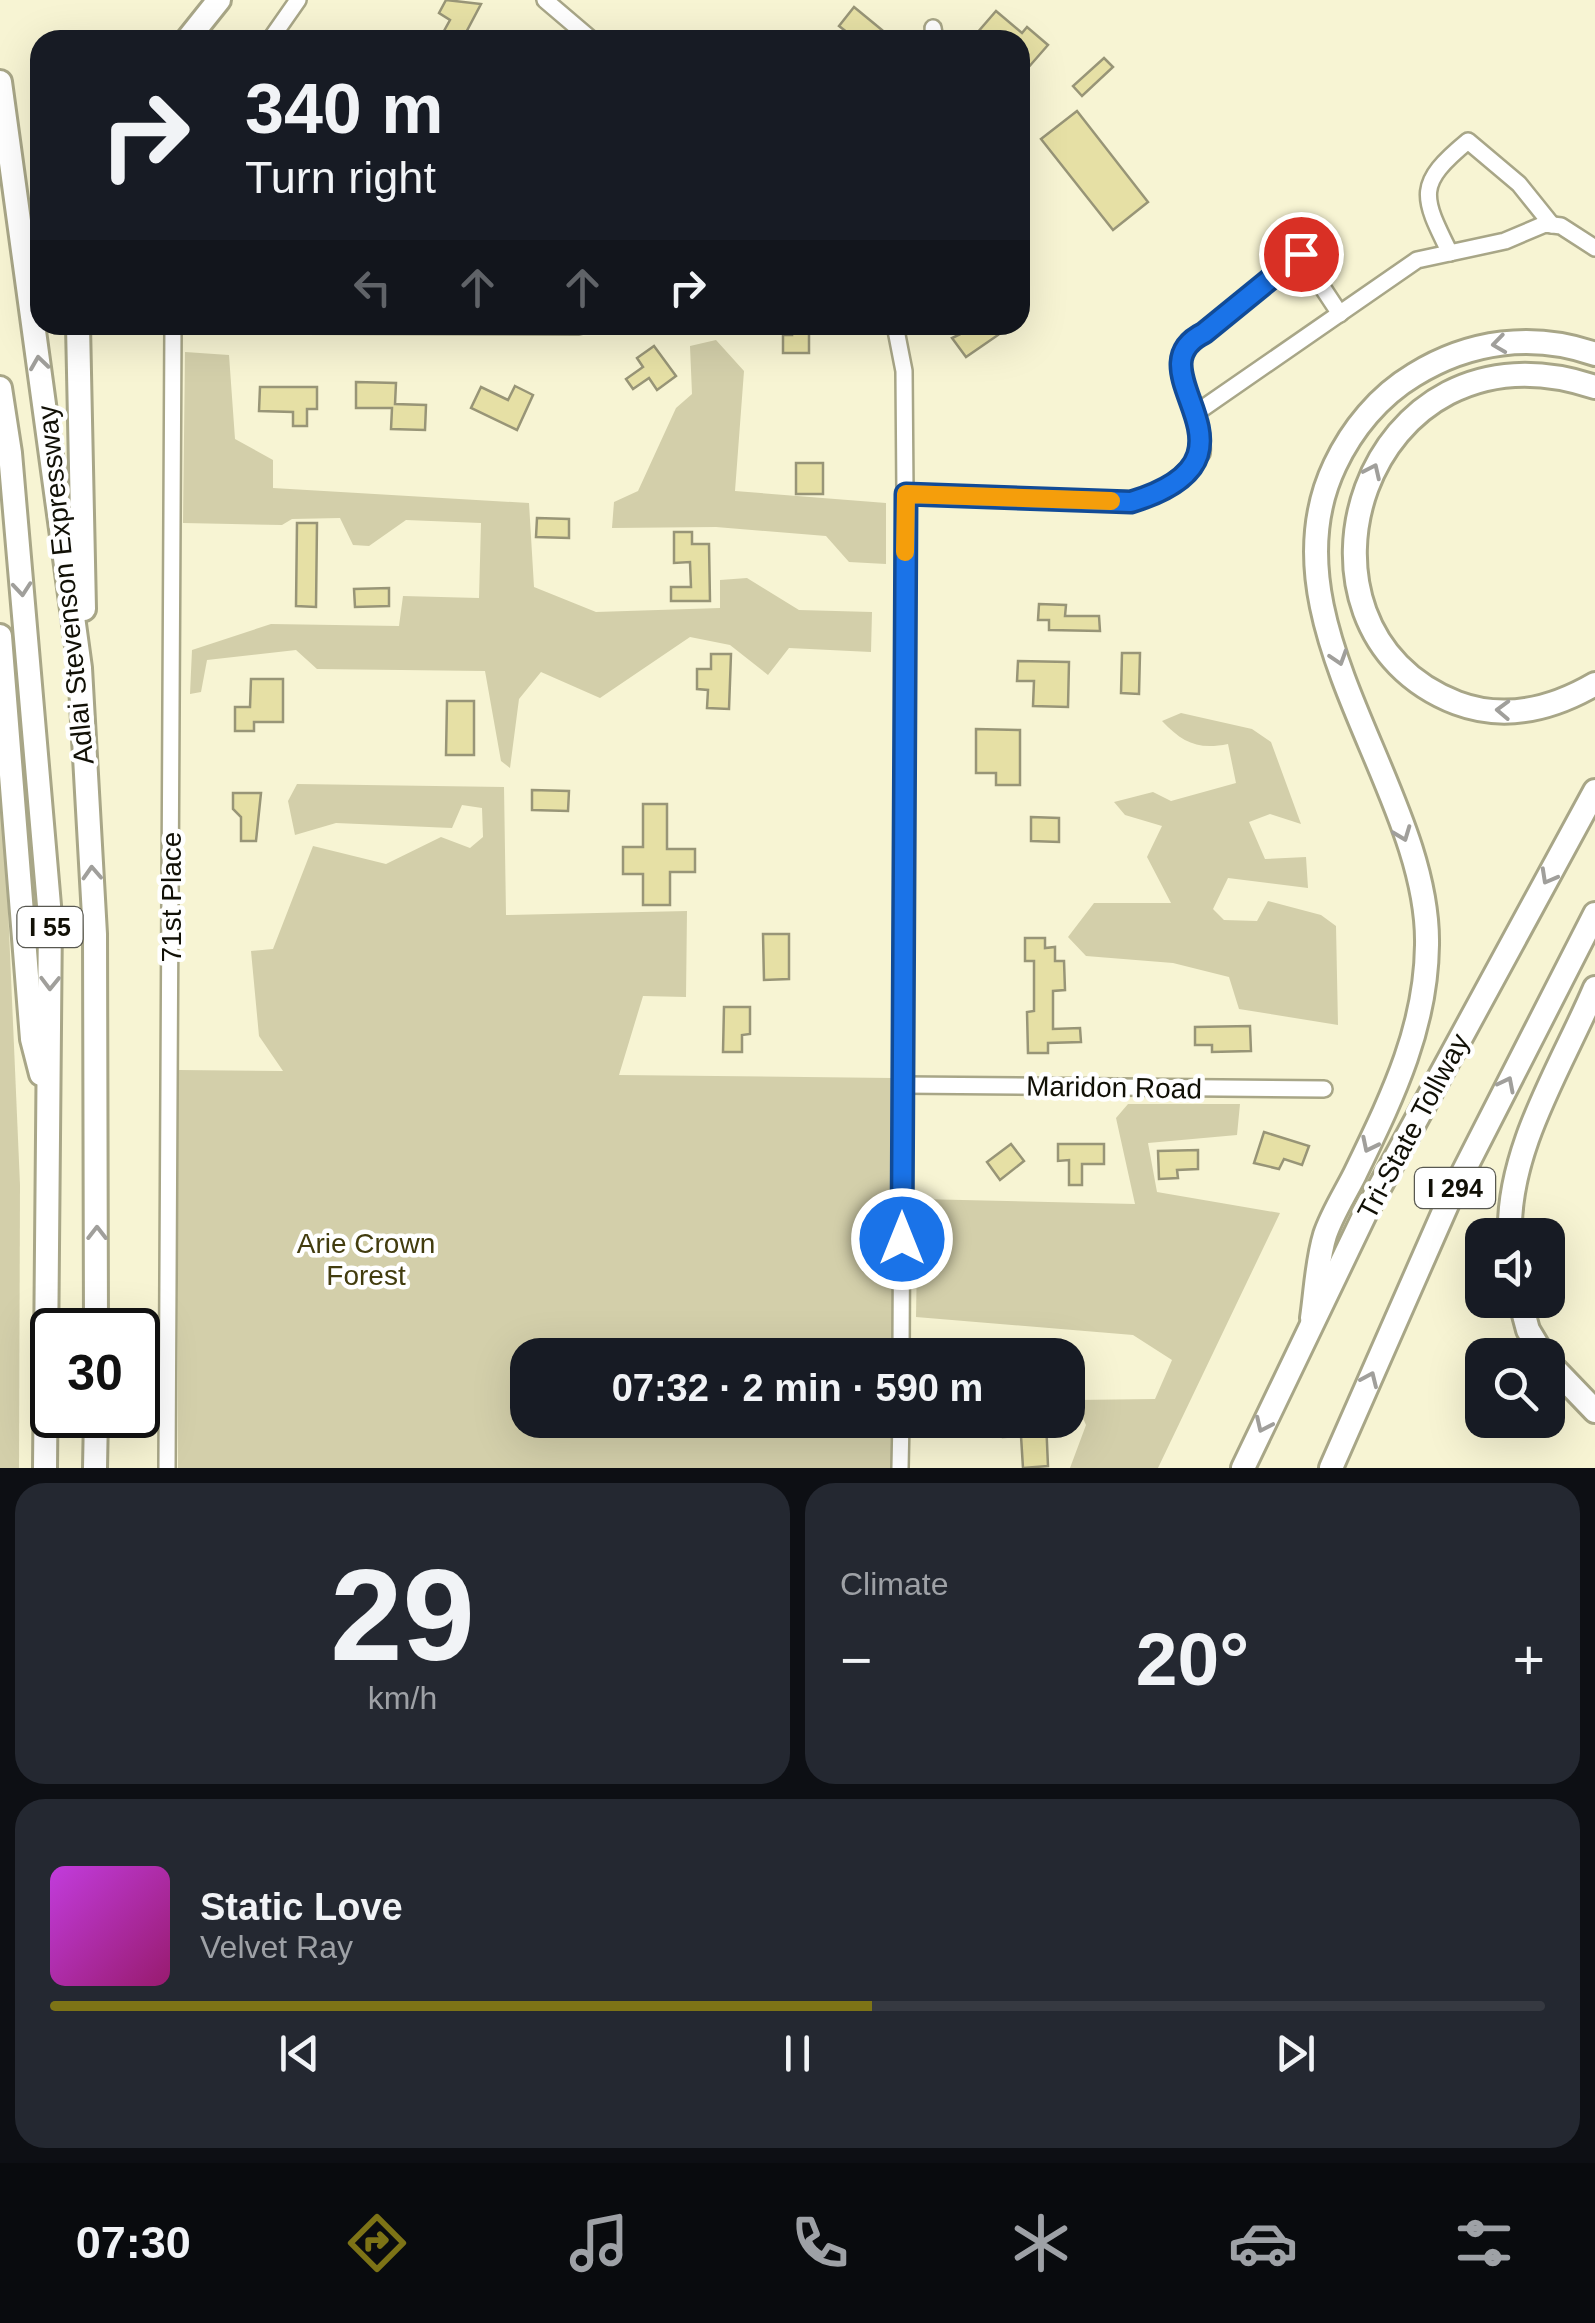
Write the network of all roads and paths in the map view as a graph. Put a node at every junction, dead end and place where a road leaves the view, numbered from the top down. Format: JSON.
{"nodes":[{"id":1,"x":218,"y":0,"type":"edge"},
{"id":2,"x":298,"y":0,"type":"edge"},
{"id":3,"x":545,"y":0,"type":"edge"},
{"id":4,"x":195,"y":30,"type":"edge"},
{"id":5,"x":277,"y":30,"type":"edge"},
{"id":6,"x":580,"y":30,"type":"edge"},
{"id":7,"x":0,"y":82,"type":"edge"},
{"id":8,"x":1552,"y":224,"type":"junction"},
{"id":9,"x":1595,"y":248,"type":"edge"},
{"id":10,"x":1450,"y":253,"type":"junction"},
{"id":11,"x":30,"y":302,"type":"edge"},
{"id":12,"x":1340,"y":314,"type":"junction"},
{"id":13,"x":35,"y":335,"type":"edge"},
{"id":14,"x":78,"y":335,"type":"edge"},
{"id":15,"x":173,"y":335,"type":"edge"},
{"id":16,"x":898,"y":335,"type":"edge"},
{"id":17,"x":1595,"y":354,"type":"edge"},
{"id":18,"x":1595,"y":387,"type":"edge"},
{"id":19,"x":0,"y":388,"type":"edge"},
{"id":20,"x":1196,"y":414,"type":"junction"},
{"id":21,"x":906,"y":494,"type":"junction"},
{"id":22,"x":0,"y":636,"type":"edge"},
{"id":23,"x":80,"y":668,"type":"junction"},
{"id":24,"x":1595,"y":684,"type":"edge"},
{"id":25,"x":1595,"y":791,"type":"edge"},
{"id":26,"x":1595,"y":914,"type":"edge"},
{"id":27,"x":1595,"y":988,"type":"edge"},
{"id":28,"x":904,"y":1085,"type":"junction"},
{"id":29,"x":1324,"y":1089,"type":"dead end"},
{"id":30,"x":48,"y":1101,"type":"junction"},
{"id":31,"x":1511,"y":1218,"type":"edge"},
{"id":32,"x":96,"y":1308,"type":"edge"},
{"id":33,"x":1312,"y":1318,"type":"junction"},
{"id":34,"x":901,"y":1338,"type":"edge"},
{"id":35,"x":1565,"y":1380,"type":"edge"},
{"id":36,"x":1595,"y":1412,"type":"edge"},
{"id":37,"x":96,"y":1438,"type":"edge"},
{"id":38,"x":901,"y":1438,"type":"edge"},
{"id":39,"x":46,"y":1468,"type":"edge"},
{"id":40,"x":96,"y":1468,"type":"edge"},
{"id":41,"x":167,"y":1468,"type":"edge"},
{"id":42,"x":900,"y":1468,"type":"edge"},
{"id":43,"x":1242,"y":1468,"type":"edge"},
{"id":44,"x":1330,"y":1468,"type":"edge"}],
"edges":[{"from":1,"to":4,"type":"highway"},
{"from":2,"to":5,"type":"street"},
{"from":3,"to":6,"type":"street"},
{"from":11,"to":7,"type":"highway","name":"Adlai Stevenson Expressway","number":"I 55","one_way":true},
{"from":8,"to":9,"type":"street"},
{"from":8,"to":10,"type":"street"},
{"from":8,"to":10,"type":"street"},
{"from":10,"to":12,"type":"street"},
{"from":12,"to":20,"type":"street"},
{"from":12,"to":20,"type":"street"},
{"from":23,"to":13,"type":"highway","name":"Adlai Stevenson Expressway","number":"I 55","one_way":true},
{"from":14,"to":23,"type":"highway"},
{"from":15,"to":41,"type":"street","name":"71st Place"},
{"from":16,"to":21,"type":"street"},
{"from":17,"to":33,"type":"highway","one_way":true},
{"from":24,"to":18,"type":"highway","one_way":true},
{"from":19,"to":30,"type":"highway","name":"Adlai Stevenson Expressway","number":"I 55","one_way":true},
{"from":20,"to":21,"type":"street"},
{"from":21,"to":28,"type":"street"},
{"from":22,"to":30,"type":"highway"},
{"from":32,"to":23,"type":"highway","name":"Adlai Stevenson Expressway","number":"I 55","one_way":true},
{"from":25,"to":33,"type":"highway","name":"Tri-State Tollway","number":"I 294","one_way":true},
{"from":44,"to":26,"type":"highway","number":"I 294","one_way":true},
{"from":27,"to":31,"type":"highway"},
{"from":28,"to":29,"type":"street","name":"Maridon Road"},
{"from":28,"to":34,"type":"street"},
{"from":30,"to":39,"type":"highway","name":"Adlai Stevenson Expressway","number":"I 55"},
{"from":33,"to":43,"type":"highway","name":"Tri-State Tollway","number":"I 294","one_way":true},
{"from":35,"to":36,"type":"highway"},
{"from":37,"to":40,"type":"highway"},
{"from":38,"to":42,"type":"street"}]}
